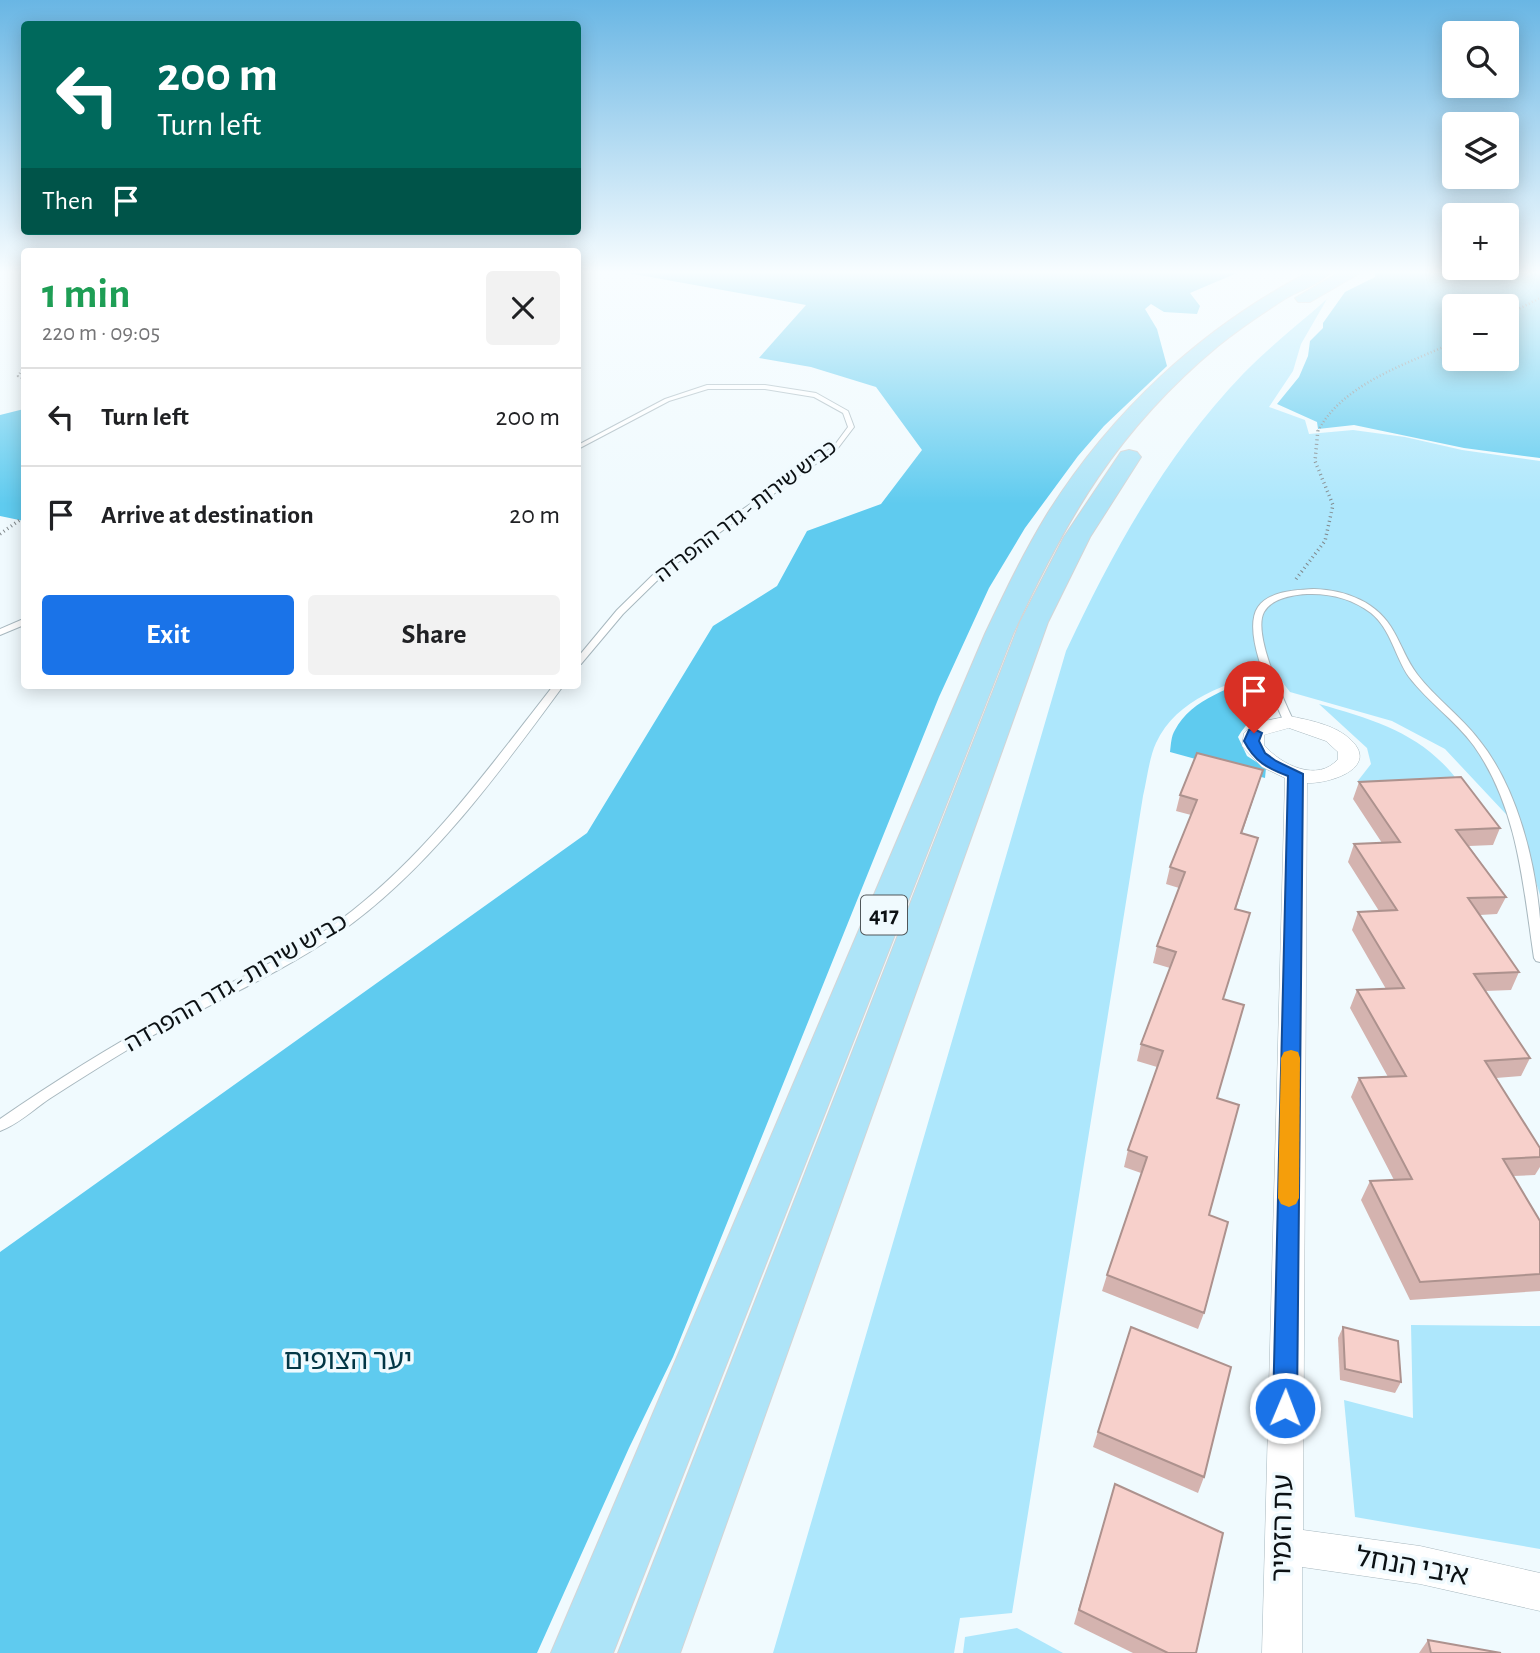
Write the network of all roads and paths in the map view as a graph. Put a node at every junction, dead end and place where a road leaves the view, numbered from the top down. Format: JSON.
{"nodes":[{"id":1,"x":1202,"y":350,"type":"edge"},
{"id":2,"x":1230,"y":350,"type":"edge"},
{"id":3,"x":1437,"y":350,"type":"edge"},
{"id":4,"x":581,"y":444,"type":"edge"},
{"id":5,"x":21,"y":519,"type":"edge"},
{"id":6,"x":0,"y":534,"type":"edge"},
{"id":7,"x":1283,"y":596,"type":"junction"},
{"id":8,"x":21,"y":623,"type":"edge"},
{"id":9,"x":0,"y":632,"type":"edge"},
{"id":10,"x":581,"y":658,"type":"edge"},
{"id":11,"x":556,"y":689,"type":"edge"},
{"id":12,"x":1289,"y":722,"type":"junction"},
{"id":13,"x":1296,"y":774,"type":"junction"},
{"id":14,"x":1540,"y":958,"type":"edge"},
{"id":15,"x":0,"y":1126,"type":"edge"},
{"id":16,"x":1283,"y":1546,"type":"junction"},
{"id":17,"x":1540,"y":1592,"type":"edge"},
{"id":18,"x":582,"y":1653,"type":"edge"},
{"id":19,"x":649,"y":1653,"type":"edge"},
{"id":20,"x":1282,"y":1653,"type":"edge"}],
"edges":[{"from":1,"to":18,"type":"main road","number":"417"},
{"from":2,"to":19,"type":"main road","number":"417"},
{"from":3,"to":7,"type":"path"},
{"from":4,"to":10,"type":"lane","name":"כביש שירות - גדר ההפרדה"},
{"from":5,"to":6,"type":"path"},
{"from":7,"to":12,"type":"lane"},
{"from":7,"to":14,"type":"lane"},
{"from":8,"to":9,"type":"lane"},
{"from":11,"to":15,"type":"lane","name":"כביש שירות - גדר ההפרדה"},
{"from":12,"to":13,"type":"street"},
{"from":12,"to":13,"type":"street"},
{"from":13,"to":16,"type":"street","name":"עת הזמיר"},
{"from":16,"to":17,"type":"street","name":"איבי הנחל"},
{"from":16,"to":20,"type":"street","name":"עת הזמיר"}]}
